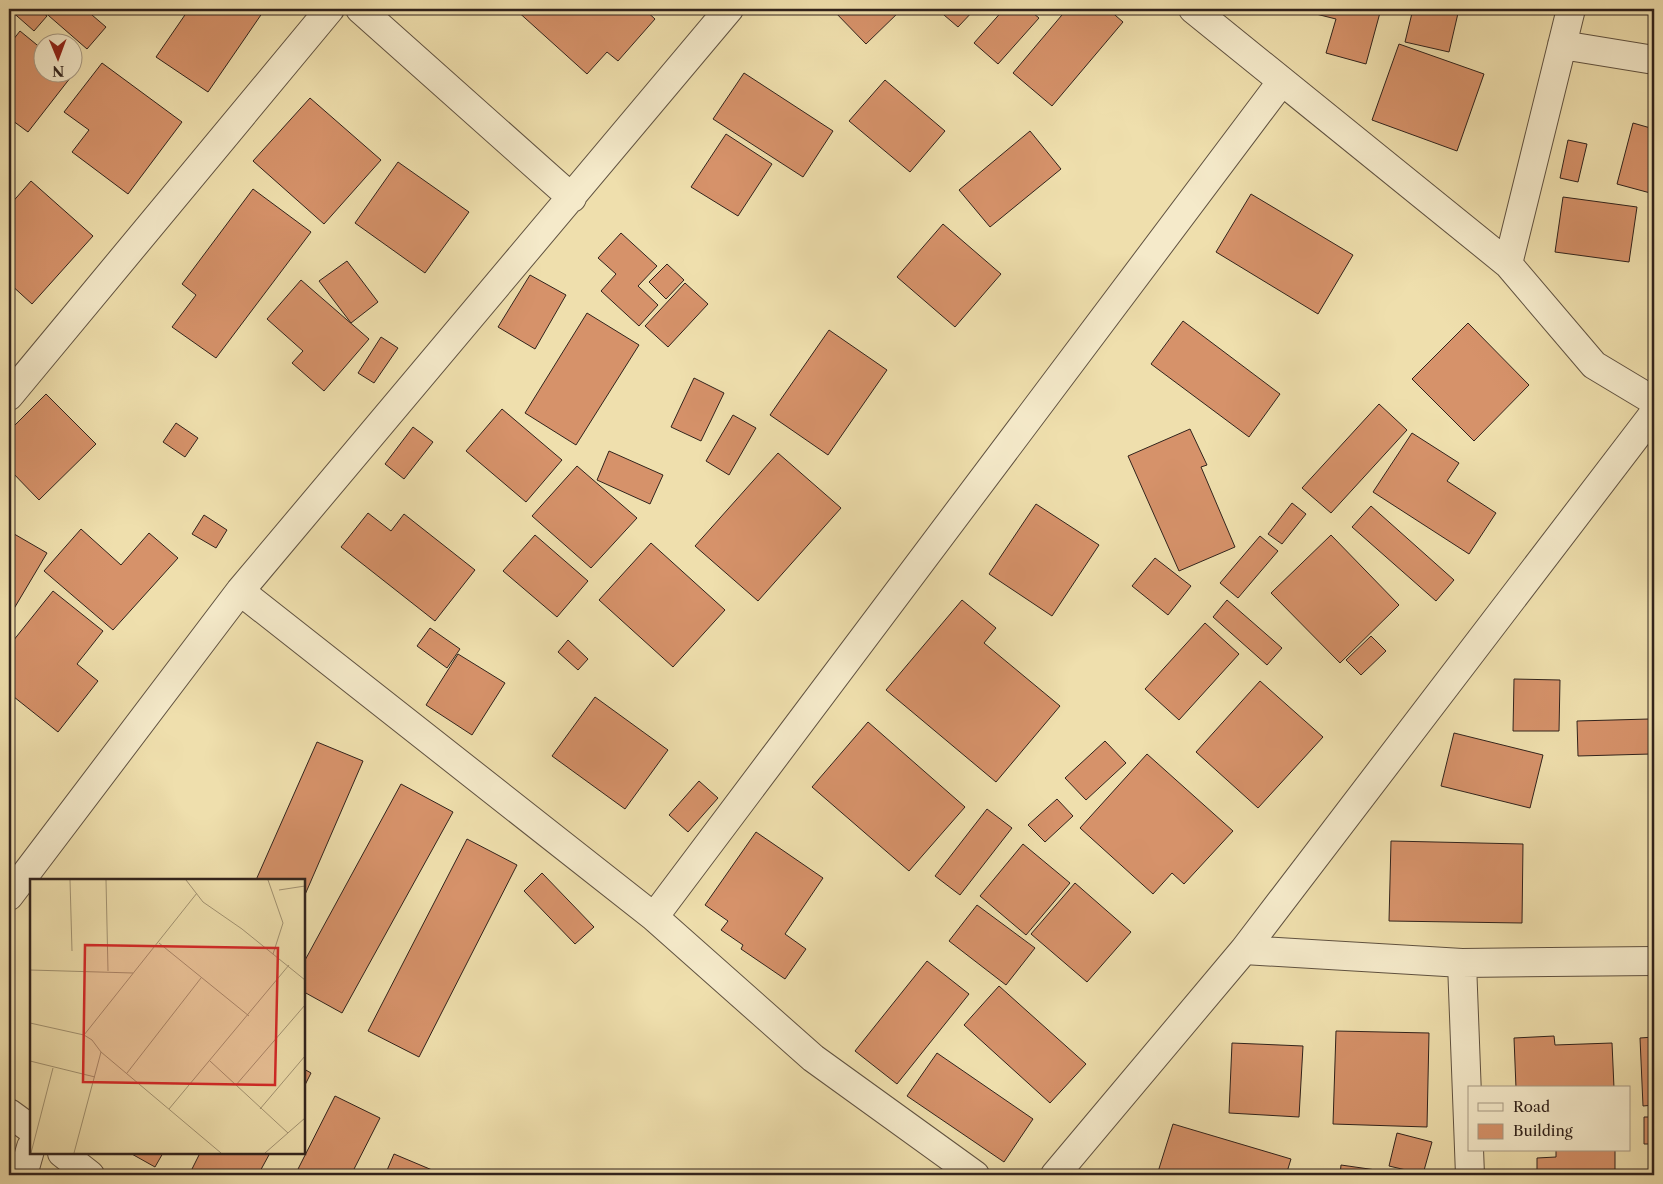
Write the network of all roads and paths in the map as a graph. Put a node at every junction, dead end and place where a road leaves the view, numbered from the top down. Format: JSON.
{"nodes":[{"id":1,"x":330,"y":9,"type":"edge"},
{"id":2,"x":360,"y":9,"type":"edge"},
{"id":3,"x":729,"y":9,"type":"edge"},
{"id":4,"x":1193,"y":9,"type":"edge"},
{"id":5,"x":1571,"y":9,"type":"edge"},
{"id":6,"x":1562,"y":45,"type":"junction"},
{"id":7,"x":1654,"y":60,"type":"edge"},
{"id":8,"x":1282,"y":81,"type":"junction"},
{"id":9,"x":572,"y":198,"type":"junction"},
{"id":10,"x":1508,"y":264,"type":"junction"},
{"id":11,"x":9,"y":396,"type":"edge"},
{"id":12,"x":1654,"y":401,"type":"edge"},
{"id":13,"x":1654,"y":413,"type":"edge"},
{"id":14,"x":240,"y":591,"type":"junction"},
{"id":15,"x":9,"y":896,"type":"edge"},
{"id":16,"x":654,"y":916,"type":"junction"},
{"id":17,"x":1244,"y":950,"type":"junction"},
{"id":18,"x":1654,"y":961,"type":"edge"},
{"id":19,"x":1462,"y":964,"type":"junction"},
{"id":20,"x":9,"y":1113,"type":"edge"},
{"id":21,"x":1468,"y":1122,"type":"edge"},
{"id":22,"x":30,"y":1128,"type":"edge"},
{"id":23,"x":30,"y":1150,"type":"edge"},
{"id":24,"x":1469,"y":1152,"type":"edge"},
{"id":25,"x":63,"y":1154,"type":"edge"},
{"id":26,"x":23,"y":1175,"type":"edge"},
{"id":27,"x":90,"y":1175,"type":"edge"},
{"id":28,"x":975,"y":1175,"type":"edge"},
{"id":29,"x":1055,"y":1175,"type":"edge"},
{"id":30,"x":1470,"y":1175,"type":"edge"}],
"edges":[{"from":1,"to":11,"type":"street"},
{"from":2,"to":9,"type":"street"},
{"from":3,"to":9,"type":"street"},
{"from":4,"to":8,"type":"street"},
{"from":5,"to":6,"type":"street"},
{"from":6,"to":7,"type":"street"},
{"from":6,"to":10,"type":"street"},
{"from":8,"to":10,"type":"street"},
{"from":8,"to":16,"type":"street"},
{"from":9,"to":14,"type":"street"},
{"from":10,"to":12,"type":"street"},
{"from":13,"to":17,"type":"street"},
{"from":14,"to":15,"type":"street"},
{"from":14,"to":16,"type":"street"},
{"from":16,"to":28,"type":"street"},
{"from":17,"to":19,"type":"street"},
{"from":17,"to":29,"type":"street"},
{"from":18,"to":19,"type":"street"},
{"from":19,"to":21,"type":"street"},
{"from":20,"to":22,"type":"street"},
{"from":23,"to":26,"type":"street"},
{"from":24,"to":30,"type":"street"},
{"from":25,"to":27,"type":"street"}]}
